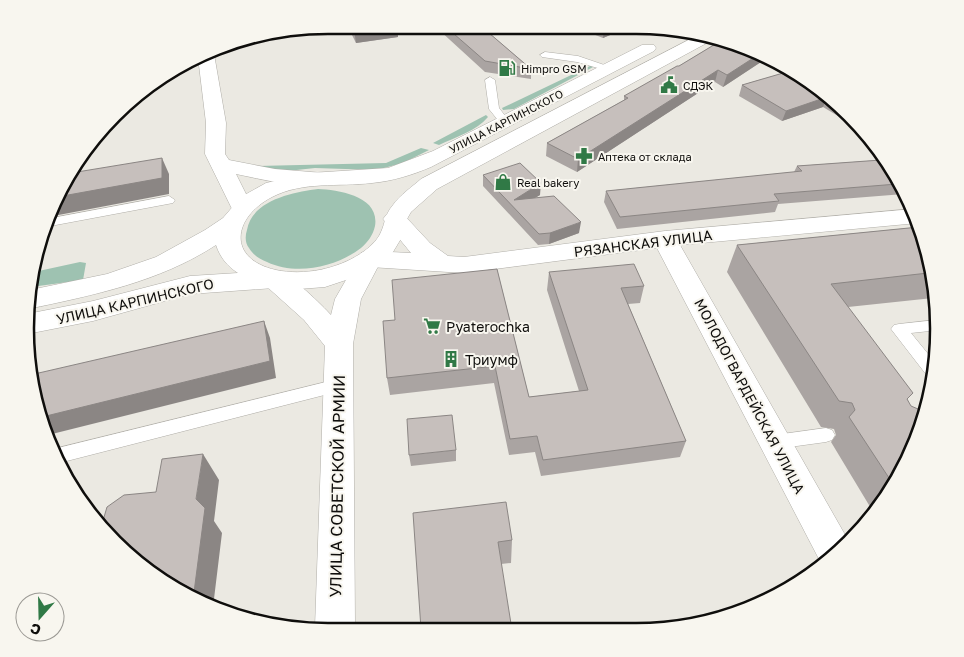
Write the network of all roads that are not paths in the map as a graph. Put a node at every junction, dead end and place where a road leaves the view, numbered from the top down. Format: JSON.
{"nodes":[{"id":1,"x":688,"y":38,"type":"edge"},
{"id":2,"x":545,"y":55,"type":"dead end"},
{"id":3,"x":207,"y":60,"type":"edge"},
{"id":4,"x":608,"y":68,"type":"junction"},
{"id":5,"x":490,"y":80,"type":"dead end"},
{"id":6,"x":505,"y":122,"type":"junction"},
{"id":7,"x":220,"y":165,"type":"junction"},
{"id":8,"x":315,"y":178,"type":"junction"},
{"id":9,"x":339,"y":178,"type":"junction"},
{"id":10,"x":169,"y":200,"type":"dead end"},
{"id":11,"x":237,"y":215,"type":"junction"},
{"id":12,"x":908,"y":217,"type":"edge"},
{"id":13,"x":395,"y":218,"type":"junction"},
{"id":14,"x":54,"y":222,"type":"edge"},
{"id":15,"x":665,"y":239,"type":"junction"},
{"id":16,"x":370,"y":259,"type":"junction"},
{"id":17,"x":443,"y":264,"type":"junction"},
{"id":18,"x":274,"y":279,"type":"junction"},
{"id":19,"x":35,"y":298,"type":"edge"},
{"id":20,"x":34,"y":323,"type":"edge"},
{"id":21,"x":930,"y":326,"type":"edge"},
{"id":22,"x":339,"y":344,"type":"junction"},
{"id":23,"x":928,"y":366,"type":"edge"},
{"id":24,"x":338,"y":385,"type":"junction"},
{"id":25,"x":826,"y":435,"type":"dead end"},
{"id":26,"x":774,"y":442,"type":"junction"},
{"id":27,"x":62,"y":455,"type":"edge"},
{"id":28,"x":832,"y":548,"type":"edge"},
{"id":29,"x":335,"y":623,"type":"edge"}],
"edges":[{"from":1,"to":4,"type":"main road","name":"УЛИЦА КАРПИНСКОГО"},
{"from":1,"to":13,"type":"main road","name":"УЛИЦА КАРПИНСКОГО"},
{"from":2,"to":4,"type":"lane"},
{"from":3,"to":7,"type":"main road"},
{"from":4,"to":6,"type":"main road","name":"УЛИЦА КАРПИНСКОГО"},
{"from":5,"to":6,"type":"lane"},
{"from":6,"to":9,"type":"main road","name":"УЛИЦА КАРПИНСКОГО"},
{"from":7,"to":8,"type":"main road"},
{"from":7,"to":11,"type":"main road"},
{"from":8,"to":9,"type":"main road","name":"УЛИЦА КАРПИНСКОГО"},
{"from":8,"to":11,"type":"main road","name":"УЛИЦА КАРПИНСКОГО"},
{"from":9,"to":13,"type":"main road","name":"УЛИЦА КАРПИНСКОГО"},
{"from":10,"to":14,"type":"lane"},
{"from":11,"to":18,"type":"main road","name":"УЛИЦА КАРПИНСКОГО"},
{"from":11,"to":19,"type":"main road","name":"УЛИЦА КАРПИНСКОГО"},
{"from":12,"to":15,"type":"main road","name":"РЯЗАНСКАЯ УЛИЦА"},
{"from":13,"to":16,"type":"main road","name":"УЛИЦА КАРПИНСКОГО"},
{"from":13,"to":17,"type":"main road"},
{"from":15,"to":17,"type":"main road","name":"РЯЗАНСКАЯ УЛИЦА"},
{"from":15,"to":26,"type":"main road","name":"МОЛОДОГВАРДЕЙСКАЯ УЛИЦА"},
{"from":16,"to":17,"type":"main road","name":"РЯЗАНСКАЯ УЛИЦА"},
{"from":16,"to":18,"type":"main road","name":"УЛИЦА КАРПИНСКОГО"},
{"from":16,"to":22,"type":"main road","name":"УЛИЦА СОВЕТСКОЙ АРМИИ"},
{"from":18,"to":20,"type":"main road","name":"УЛИЦА КАРПИНСКОГО"},
{"from":18,"to":22,"type":"main road"},
{"from":21,"to":23,"type":"lane"},
{"from":22,"to":24,"type":"main road","name":"УЛИЦА СОВЕТСКОЙ АРМИИ"},
{"from":24,"to":27,"type":"lane"},
{"from":24,"to":29,"type":"main road","name":"УЛИЦА СОВЕТСКОЙ АРМИИ"},
{"from":25,"to":26,"type":"lane"},
{"from":26,"to":28,"type":"main road","name":"МОЛОДОГВАРДЕЙСКАЯ УЛИЦА"}]}
